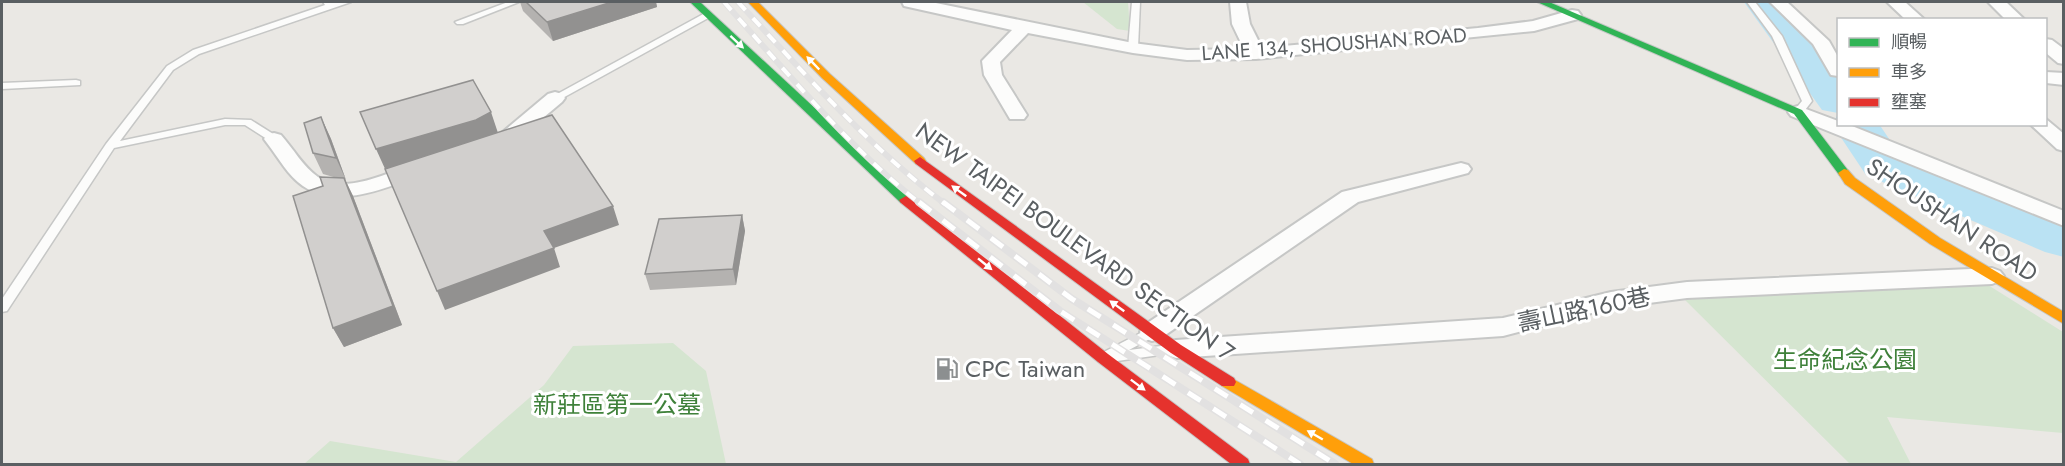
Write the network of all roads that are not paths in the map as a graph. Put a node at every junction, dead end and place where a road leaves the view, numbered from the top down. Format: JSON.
{"nodes":[{"id":1,"x":347,"y":2,"type":"edge"},
{"id":2,"x":515,"y":2,"type":"edge"},
{"id":3,"x":695,"y":2,"type":"edge"},
{"id":4,"x":753,"y":2,"type":"edge"},
{"id":5,"x":910,"y":2,"type":"edge"},
{"id":6,"x":1136,"y":2,"type":"edge"},
{"id":7,"x":1238,"y":2,"type":"edge"},
{"id":8,"x":1542,"y":2,"type":"edge"},
{"id":9,"x":1751,"y":2,"type":"edge"},
{"id":10,"x":1778,"y":2,"type":"edge"},
{"id":11,"x":1794,"y":2,"type":"edge"},
{"id":12,"x":1895,"y":2,"type":"edge"},
{"id":13,"x":1996,"y":2,"type":"edge"},
{"id":14,"x":328,"y":4,"type":"edge"},
{"id":15,"x":707,"y":15,"type":"junction"},
{"id":16,"x":1572,"y":15,"type":"junction"},
{"id":17,"x":1915,"y":18,"type":"edge"},
{"id":18,"x":2015,"y":18,"type":"edge"},
{"id":19,"x":460,"y":22,"type":"dead end"},
{"id":20,"x":1024,"y":27,"type":"junction"},
{"id":21,"x":1837,"y":40,"type":"edge"},
{"id":22,"x":2047,"y":45,"type":"edge"},
{"id":23,"x":1133,"y":48,"type":"junction"},
{"id":24,"x":1256,"y":54,"type":"junction"},
{"id":25,"x":2064,"y":59,"type":"edge"},
{"id":26,"x":1837,"y":68,"type":"edge"},
{"id":27,"x":2047,"y":78,"type":"edge"},
{"id":28,"x":2064,"y":79,"type":"edge"},
{"id":29,"x":76,"y":83,"type":"dead end"},
{"id":30,"x":2,"y":86,"type":"edge"},
{"id":31,"x":555,"y":98,"type":"joint"},
{"id":32,"x":1017,"y":115,"type":"dead end"},
{"id":33,"x":1805,"y":115,"type":"junction"},
{"id":34,"x":1879,"y":126,"type":"edge"},
{"id":35,"x":2042,"y":126,"type":"edge"},
{"id":36,"x":274,"y":139,"type":"joint"},
{"id":37,"x":2064,"y":145,"type":"edge"},
{"id":38,"x":110,"y":146,"type":"junction"},
{"id":39,"x":492,"y":147,"type":"edge"},
{"id":40,"x":1900,"y":152,"type":"junction"},
{"id":41,"x":436,"y":164,"type":"edge"},
{"id":42,"x":1461,"y":169,"type":"dead end"},
{"id":43,"x":2064,"y":219,"type":"edge"},
{"id":44,"x":1992,"y":276,"type":"junction"},
{"id":45,"x":2,"y":308,"type":"edge"},
{"id":46,"x":2064,"y":319,"type":"edge"},
{"id":47,"x":1152,"y":332,"type":"junction"},
{"id":48,"x":1176,"y":349,"type":"junction"},
{"id":49,"x":1102,"y":358,"type":"junction"},
{"id":50,"x":1242,"y":465,"type":"edge"},
{"id":51,"x":1366,"y":465,"type":"edge"}],
"edges":[{"from":1,"to":14,"type":"lane"},
{"from":2,"to":19,"type":"lane"},
{"from":3,"to":15,"type":"main road"},
{"from":47,"to":4,"type":"main road","name":"NEW TAIPEI BOULEVARD SECTION 7","one_way":true},
{"from":5,"to":20,"type":"street","name":"LANE 134, SHOUSHAN ROAD"},
{"from":6,"to":23,"type":"lane"},
{"from":7,"to":24,"type":"street"},
{"from":8,"to":16,"type":"main road","name":"SHOUSHAN ROAD"},
{"from":9,"to":33,"type":"lane"},
{"from":10,"to":26,"type":"street"},
{"from":11,"to":21,"type":"street"},
{"from":12,"to":17,"type":"street"},
{"from":13,"to":18,"type":"street"},
{"from":14,"to":38,"type":"lane"},
{"from":15,"to":31,"type":"lane"},
{"from":15,"to":49,"type":"main road","one_way":true},
{"from":16,"to":24,"type":"street","name":"LANE 134, SHOUSHAN ROAD"},
{"from":16,"to":33,"type":"main road","name":"SHOUSHAN ROAD"},
{"from":20,"to":23,"type":"street","name":"LANE 134, SHOUSHAN ROAD"},
{"from":20,"to":32,"type":"street"},
{"from":22,"to":25,"type":"street"},
{"from":23,"to":24,"type":"street","name":"LANE 134, SHOUSHAN ROAD"},
{"from":27,"to":28,"type":"street"},
{"from":29,"to":30,"type":"lane"},
{"from":31,"to":39,"type":"street"},
{"from":33,"to":40,"type":"street"},
{"from":33,"to":44,"type":"main road","name":"SHOUSHAN ROAD"},
{"from":34,"to":40,"type":"street"},
{"from":35,"to":37,"type":"street"},
{"from":36,"to":38,"type":"lane"},
{"from":36,"to":41,"type":"street"},
{"from":38,"to":45,"type":"lane"},
{"from":40,"to":43,"type":"street"},
{"from":42,"to":47,"type":"street"},
{"from":44,"to":46,"type":"main road","name":"SHOUSHAN ROAD"},
{"from":44,"to":48,"type":"street","name":"壽山路160巷"},
{"from":47,"to":48,"type":"main road","name":"NEW TAIPEI BOULEVARD SECTION 7"},
{"from":47,"to":49,"type":"lane"},
{"from":48,"to":49,"type":"lane"},
{"from":51,"to":48,"type":"main road","name":"NEW TAIPEI BOULEVARD SECTION 7","one_way":true},
{"from":49,"to":50,"type":"main road","one_way":true}]}
